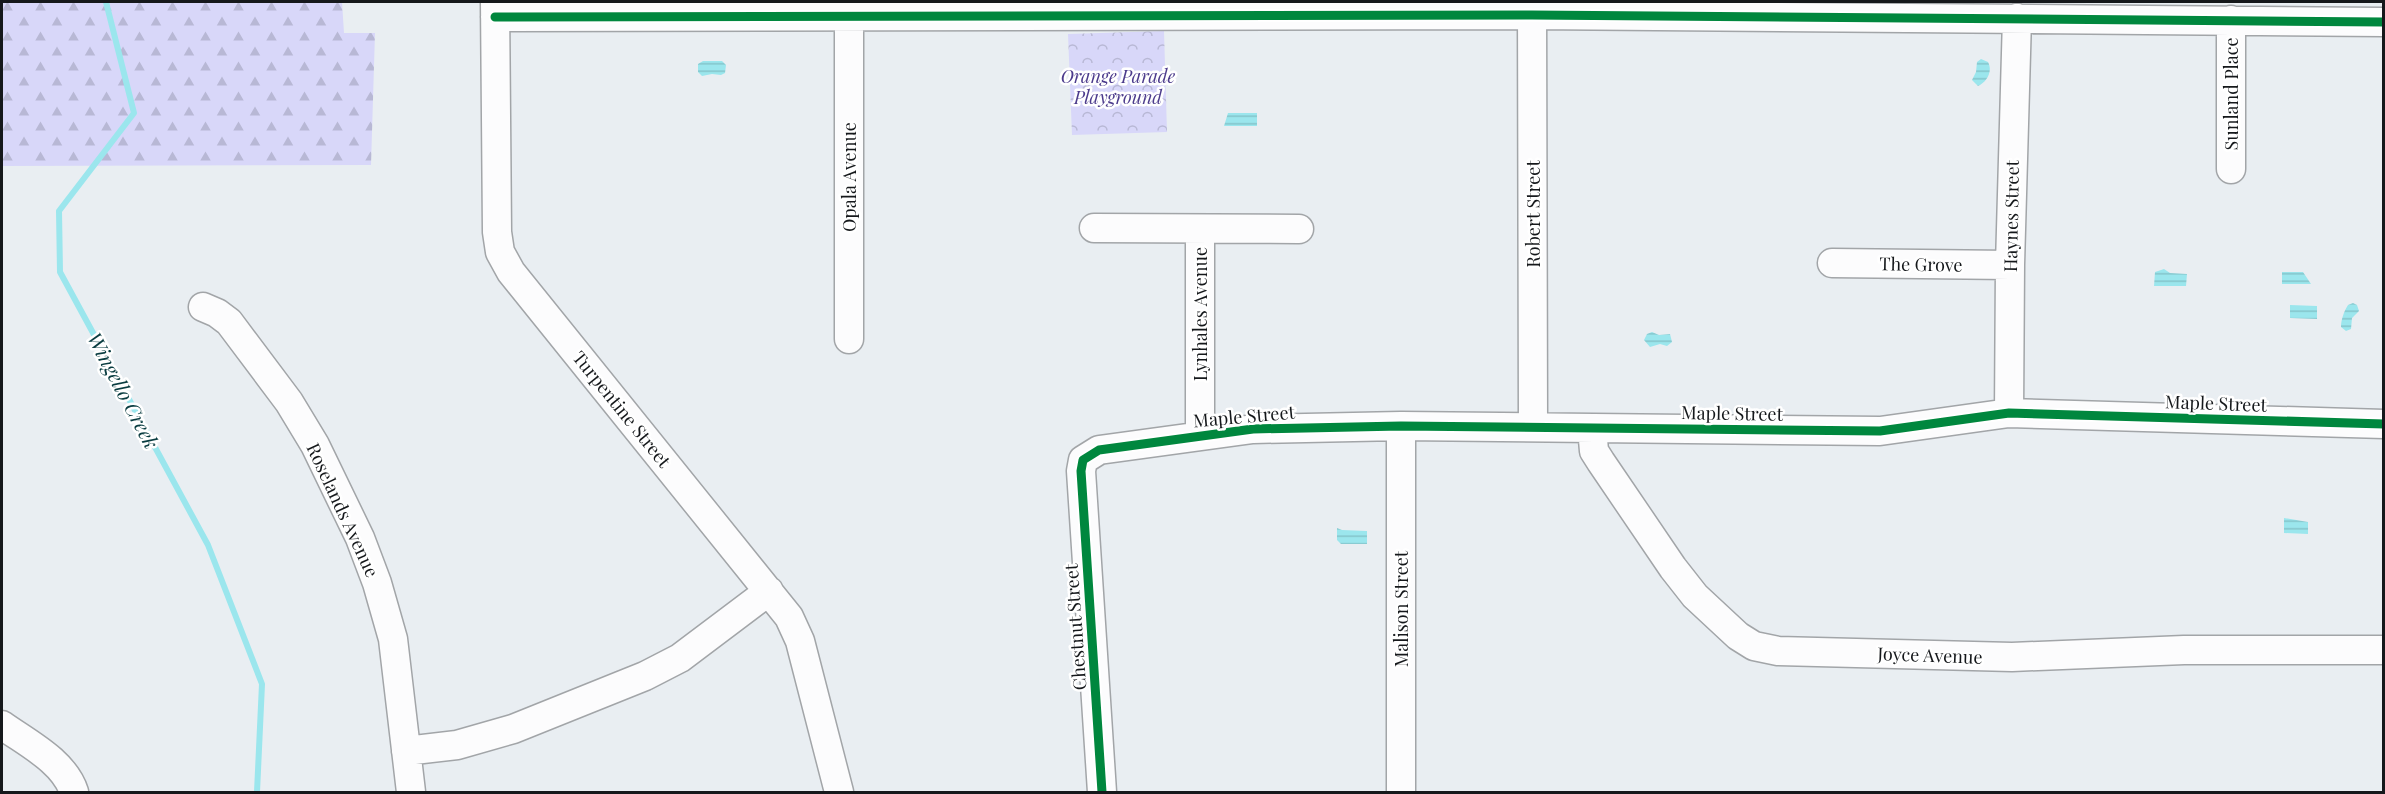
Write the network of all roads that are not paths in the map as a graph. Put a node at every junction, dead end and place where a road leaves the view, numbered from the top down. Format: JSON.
{"nodes":[{"id":1,"x":1532,"y":8,"type":"edge"},
{"id":2,"x":495,"y":9,"type":"edge"},
{"id":3,"x":849,"y":15,"type":"junction"},
{"id":4,"x":2016,"y":18,"type":"junction"},
{"id":5,"x":2231,"y":20,"type":"junction"},
{"id":6,"x":2384,"y":22,"type":"edge"},
{"id":7,"x":2231,"y":169,"type":"dead end"},
{"id":8,"x":1094,"y":228,"type":"dead end"},
{"id":9,"x":1200,"y":229,"type":"junction"},
{"id":10,"x":1299,"y":229,"type":"dead end"},
{"id":11,"x":1832,"y":263,"type":"dead end"},
{"id":12,"x":2010,"y":265,"type":"junction"},
{"id":13,"x":203,"y":307,"type":"dead end"},
{"id":14,"x":849,"y":339,"type":"dead end"},
{"id":15,"x":2010,"y":413,"type":"junction"},
{"id":16,"x":2384,"y":424,"type":"edge"},
{"id":17,"x":1401,"y":426,"type":"junction"},
{"id":18,"x":1533,"y":426,"type":"junction"},
{"id":19,"x":1592,"y":428,"type":"junction"},
{"id":20,"x":1200,"y":435,"type":"junction"},
{"id":21,"x":1083,"y":460,"type":"joint"},
{"id":22,"x":769,"y":591,"type":"junction"},
{"id":23,"x":2384,"y":651,"type":"edge"},
{"id":24,"x":2,"y":724,"type":"edge"},
{"id":25,"x":406,"y":751,"type":"junction"},
{"id":26,"x":74,"y":792,"type":"edge"},
{"id":27,"x":411,"y":792,"type":"edge"},
{"id":28,"x":839,"y":792,"type":"edge"},
{"id":29,"x":1102,"y":792,"type":"edge"},
{"id":30,"x":1401,"y":792,"type":"edge"}],
"edges":[{"from":1,"to":3,"type":"street"},
{"from":1,"to":4,"type":"street"},
{"from":1,"to":18,"type":"street","name":"Robert Street"},
{"from":2,"to":3,"type":"street"},
{"from":2,"to":22,"type":"street","name":"Turpentine Street"},
{"from":3,"to":14,"type":"street","name":"Opala Avenue"},
{"from":4,"to":5,"type":"street"},
{"from":4,"to":12,"type":"street","name":"Haynes Street"},
{"from":5,"to":6,"type":"street"},
{"from":5,"to":7,"type":"street","name":"Sunland Place"},
{"from":8,"to":9,"type":"street"},
{"from":9,"to":10,"type":"street"},
{"from":9,"to":20,"type":"street","name":"Lynhales Avenue"},
{"from":11,"to":12,"type":"street","name":"The Grove"},
{"from":12,"to":15,"type":"street","name":"Haynes Street"},
{"from":13,"to":25,"type":"street","name":"Roselands Avenue"},
{"from":15,"to":16,"type":"street","name":"Maple Street"},
{"from":15,"to":19,"type":"street","name":"Maple Street"},
{"from":17,"to":18,"type":"street","name":"Maple Street"},
{"from":17,"to":20,"type":"street","name":"Maple Street"},
{"from":17,"to":30,"type":"street","name":"Malison Street"},
{"from":18,"to":19,"type":"street","name":"Maple Street"},
{"from":19,"to":23,"type":"street","name":"Joyce Avenue"},
{"from":20,"to":21,"type":"street","name":"Maple Street"},
{"from":21,"to":29,"type":"street","name":"Chestnut Street"},
{"from":22,"to":25,"type":"street"},
{"from":22,"to":28,"type":"street","name":"Turpentine Street"},
{"from":24,"to":26,"type":"street"},
{"from":25,"to":27,"type":"street","name":"Roselands Avenue"}]}
